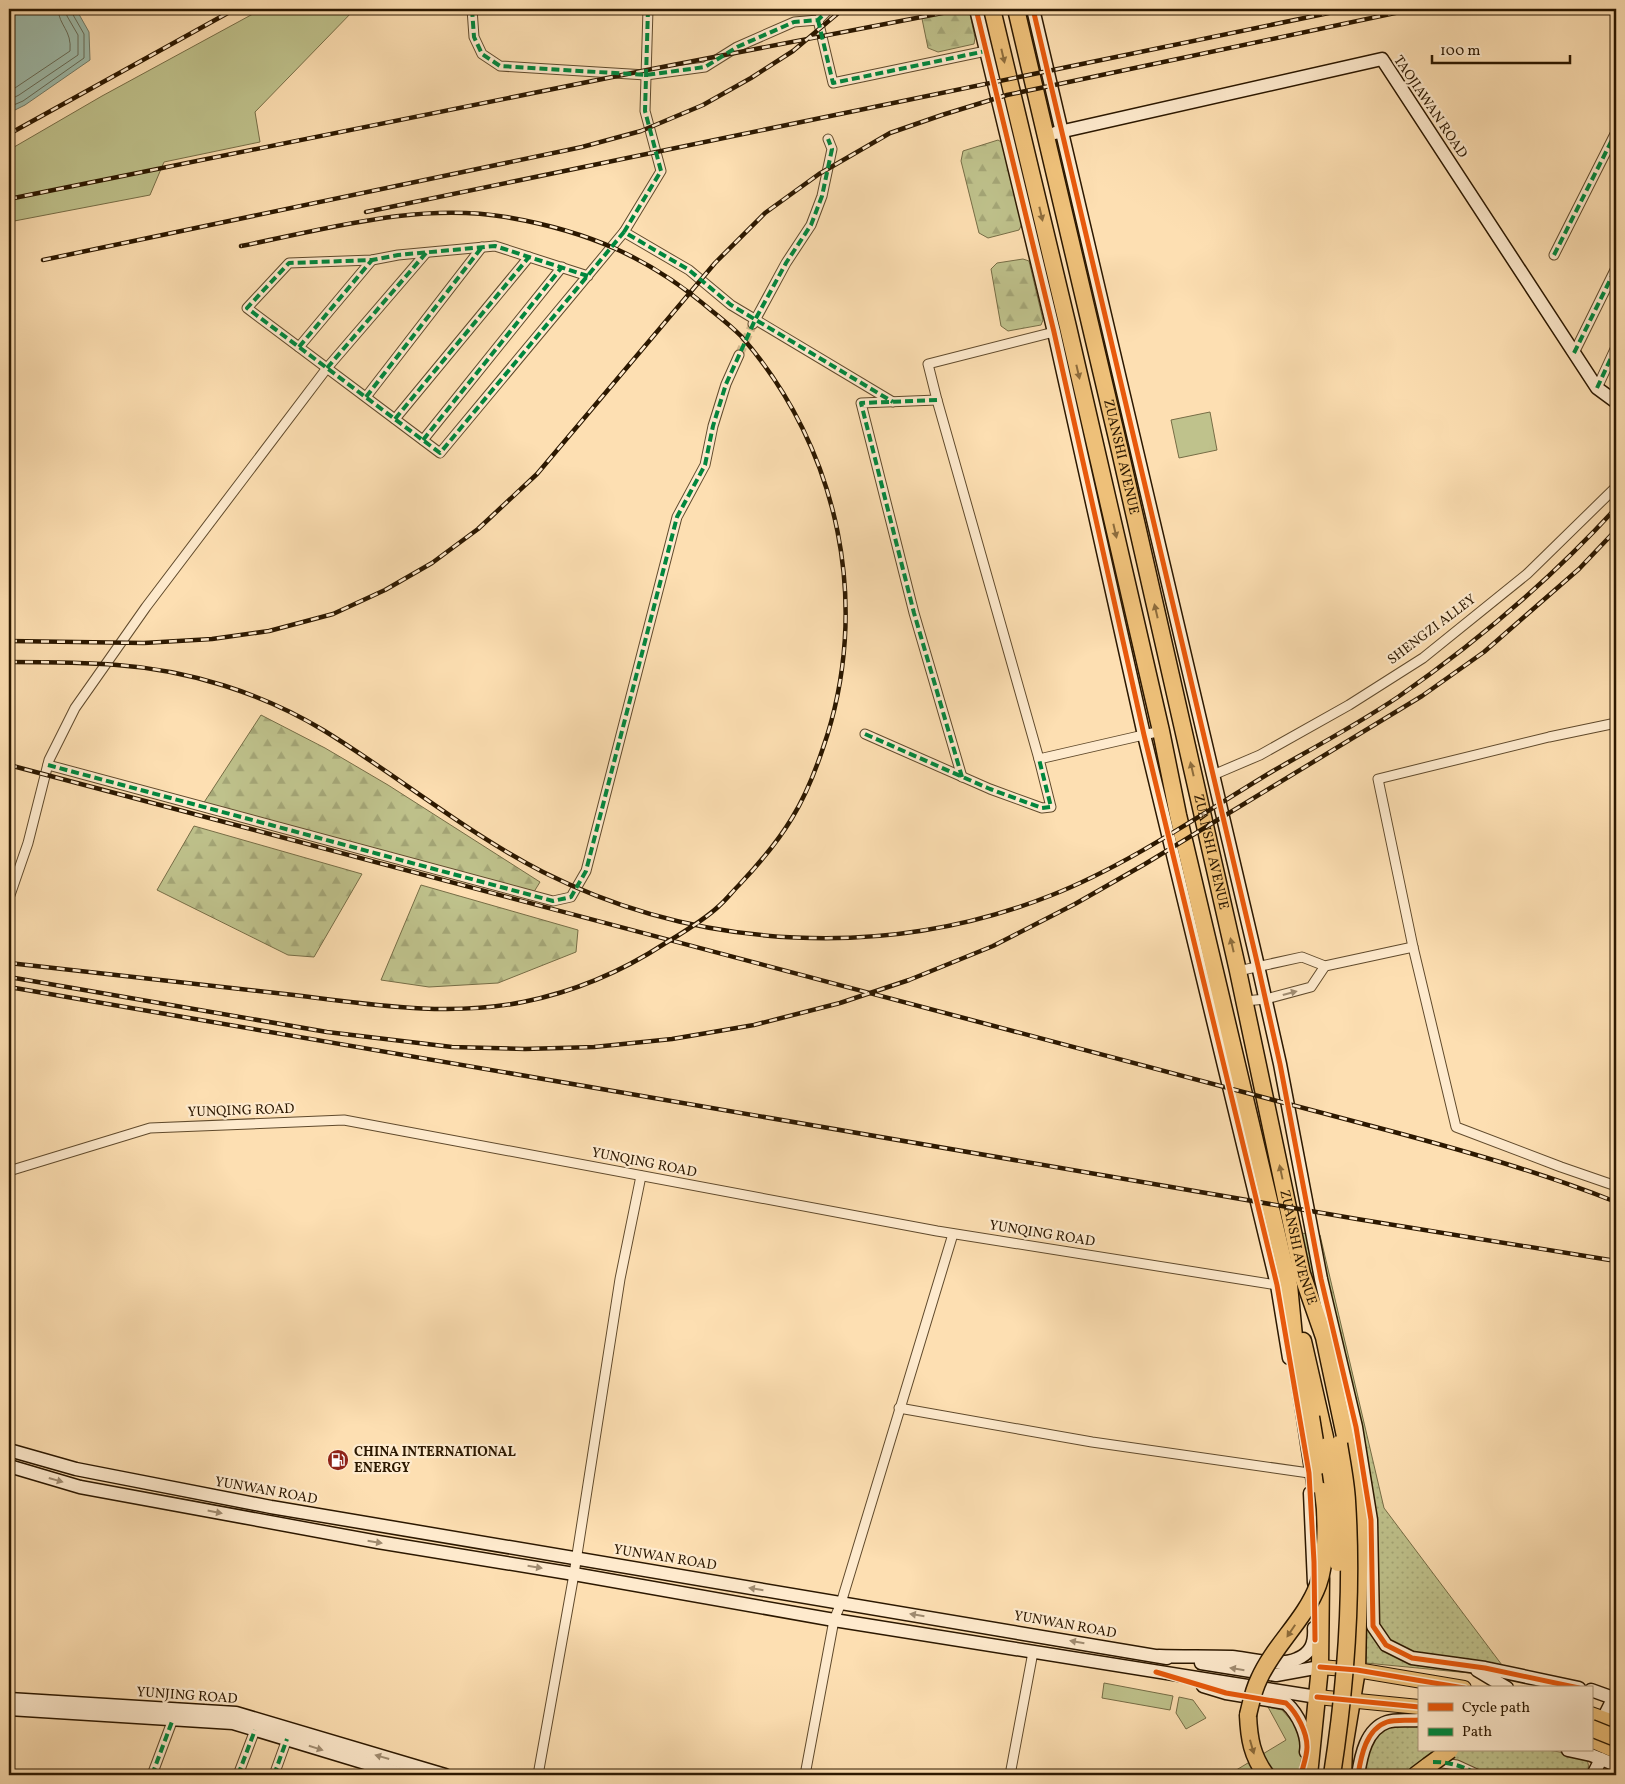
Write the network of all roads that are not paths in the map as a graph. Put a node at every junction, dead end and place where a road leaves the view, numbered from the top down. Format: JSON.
{"nodes":[{"id":1,"x":472,"y":9,"type":"edge"},
{"id":2,"x":648,"y":9,"type":"edge"},
{"id":3,"x":829,"y":9,"type":"edge"},
{"id":4,"x":976,"y":9,"type":"edge"},
{"id":5,"x":992,"y":9,"type":"edge"},
{"id":6,"x":1016,"y":9,"type":"edge"},
{"id":7,"x":1033,"y":9,"type":"edge"},
{"id":8,"x":818,"y":20,"type":"junction"},
{"id":9,"x":986,"y":51,"type":"junction"},
{"id":10,"x":646,"y":75,"type":"junction"},
{"id":11,"x":1062,"y":132,"type":"junction"},
{"id":12,"x":1616,"y":132,"type":"edge"},
{"id":13,"x":1045,"y":136,"type":"junction"},
{"id":14,"x":828,"y":139,"type":"dead end"},
{"id":15,"x":1073,"y":215,"type":"junction"},
{"id":16,"x":624,"y":232,"type":"junction"},
{"id":17,"x":482,"y":247,"type":"junction"},
{"id":18,"x":426,"y":253,"type":"junction"},
{"id":19,"x":1554,"y":255,"type":"dead end"},
{"id":20,"x":529,"y":257,"type":"junction"},
{"id":21,"x":372,"y":260,"type":"junction"},
{"id":22,"x":562,"y":267,"type":"junction"},
{"id":23,"x":1616,"y":268,"type":"edge"},
{"id":24,"x":588,"y":276,"type":"junction"},
{"id":25,"x":1054,"y":302,"type":"junction"},
{"id":26,"x":754,"y":322,"type":"junction"},
{"id":27,"x":1054,"y":332,"type":"junction"},
{"id":28,"x":299,"y":347,"type":"junction"},
{"id":29,"x":1616,"y":347,"type":"edge"},
{"id":30,"x":1574,"y":353,"type":"junction"},
{"id":31,"x":739,"y":355,"type":"tunnel mouth"},
{"id":32,"x":327,"y":368,"type":"junction"},
{"id":33,"x":1597,"y":388,"type":"junction"},
{"id":34,"x":366,"y":397,"type":"junction"},
{"id":35,"x":937,"y":400,"type":"junction"},
{"id":36,"x":893,"y":402,"type":"junction"},
{"id":37,"x":1616,"y":402,"type":"edge"},
{"id":38,"x":395,"y":419,"type":"junction"},
{"id":39,"x":423,"y":440,"type":"junction"},
{"id":40,"x":1090,"y":457,"type":"junction"},
{"id":41,"x":1616,"y":488,"type":"edge"},
{"id":42,"x":1616,"y":723,"type":"edge"},
{"id":43,"x":1161,"y":731,"type":"junction"},
{"id":44,"x":866,"y":734,"type":"dead end"},
{"id":45,"x":1144,"y":735,"type":"junction"},
{"id":46,"x":1039,"y":759,"type":"junction"},
{"id":47,"x":48,"y":765,"type":"junction"},
{"id":48,"x":1213,"y":775,"type":"junction"},
{"id":49,"x":962,"y":777,"type":"junction"},
{"id":50,"x":9,"y":898,"type":"edge"},
{"id":51,"x":1413,"y":947,"type":"junction"},
{"id":52,"x":1258,"y":966,"type":"junction"},
{"id":53,"x":1325,"y":966,"type":"junction"},
{"id":54,"x":1238,"y":971,"type":"junction"},
{"id":55,"x":1266,"y":999,"type":"junction"},
{"id":56,"x":1244,"y":1001,"type":"junction"},
{"id":57,"x":9,"y":1171,"type":"edge"},
{"id":58,"x":641,"y":1176,"type":"junction"},
{"id":59,"x":1616,"y":1186,"type":"edge"},
{"id":60,"x":1306,"y":1204,"type":"junction"},
{"id":61,"x":953,"y":1234,"type":"junction"},
{"id":62,"x":1302,"y":1274,"type":"junction"},
{"id":63,"x":1283,"y":1285,"type":"junction"},
{"id":64,"x":1302,"y":1335,"type":"junction"},
{"id":65,"x":899,"y":1408,"type":"junction"},
{"id":66,"x":1333,"y":1445,"type":"junction"},
{"id":67,"x":9,"y":1450,"type":"edge"},
{"id":68,"x":9,"y":1466,"type":"edge"},
{"id":69,"x":1309,"y":1473,"type":"junction"},
{"id":70,"x":1317,"y":1493,"type":"junction"},
{"id":71,"x":1360,"y":1526,"type":"junction"},
{"id":72,"x":576,"y":1559,"type":"junction"},
{"id":73,"x":1314,"y":1562,"type":"junction"},
{"id":74,"x":1372,"y":1571,"type":"junction"},
{"id":75,"x":574,"y":1574,"type":"junction"},
{"id":76,"x":841,"y":1603,"type":"junction"},
{"id":77,"x":834,"y":1620,"type":"junction"},
{"id":78,"x":1033,"y":1652,"type":"junction"},
{"id":79,"x":1159,"y":1656,"type":"junction"},
{"id":80,"x":1471,"y":1666,"type":"junction"},
{"id":81,"x":1320,"y":1667,"type":"junction"},
{"id":82,"x":1357,"y":1670,"type":"junction"},
{"id":83,"x":1156,"y":1672,"type":"junction"},
{"id":84,"x":1452,"y":1686,"type":"edge"},
{"id":85,"x":1504,"y":1686,"type":"edge"},
{"id":86,"x":1569,"y":1686,"type":"edge"},
{"id":87,"x":1592,"y":1690,"type":"edge"},
{"id":88,"x":1317,"y":1697,"type":"junction"},
{"id":89,"x":1615,"y":1697,"type":"edge"},
{"id":90,"x":9,"y":1699,"type":"edge"},
{"id":91,"x":1353,"y":1701,"type":"junction"},
{"id":92,"x":1418,"y":1707,"type":"edge"},
{"id":93,"x":9,"y":1709,"type":"edge"},
{"id":94,"x":173,"y":1719,"type":"junction"},
{"id":95,"x":1418,"y":1720,"type":"edge"},
{"id":96,"x":1616,"y":1723,"type":"edge"},
{"id":97,"x":1594,"y":1728,"type":"edge"},
{"id":98,"x":255,"y":1730,"type":"junction"},
{"id":99,"x":286,"y":1739,"type":"junction"},
{"id":100,"x":1610,"y":1748,"type":"edge"},
{"id":101,"x":1447,"y":1752,"type":"edge"},
{"id":102,"x":1577,"y":1752,"type":"edge"},
{"id":103,"x":1360,"y":1760,"type":"junction"},
{"id":104,"x":1433,"y":1762,"type":"dead end"},
{"id":105,"x":1616,"y":1765,"type":"edge"},
{"id":106,"x":152,"y":1775,"type":"edge"},
{"id":107,"x":238,"y":1775,"type":"edge"},
{"id":108,"x":274,"y":1775,"type":"edge"},
{"id":109,"x":405,"y":1775,"type":"edge"},
{"id":110,"x":445,"y":1775,"type":"edge"},
{"id":111,"x":538,"y":1775,"type":"edge"},
{"id":112,"x":805,"y":1775,"type":"edge"},
{"id":113,"x":1010,"y":1775,"type":"edge"},
{"id":114,"x":1266,"y":1775,"type":"edge"},
{"id":115,"x":1301,"y":1775,"type":"edge"},
{"id":116,"x":1309,"y":1775,"type":"edge"},
{"id":117,"x":1322,"y":1775,"type":"edge"},
{"id":118,"x":1332,"y":1775,"type":"edge"},
{"id":119,"x":1344,"y":1775,"type":"edge"},
{"id":120,"x":1352,"y":1775,"type":"edge"},
{"id":121,"x":1358,"y":1775,"type":"edge"},
{"id":122,"x":1416,"y":1775,"type":"edge"},
{"id":123,"x":1480,"y":1775,"type":"edge"},
{"id":124,"x":1593,"y":1775,"type":"edge"}],
"edges":[{"from":1,"to":10,"type":"street"},
{"from":2,"to":10,"type":"street"},
{"from":3,"to":8,"type":"street"},
{"from":4,"to":9,"type":"street"},
{"from":5,"to":25,"type":"highway","name":"ZUANSHI AVENUE","one_way":true},
{"from":6,"to":13,"type":"highway","name":"ZUANSHI AVENUE"},
{"from":7,"to":11,"type":"street"},
{"from":8,"to":9,"type":"street"},
{"from":8,"to":10,"type":"street"},
{"from":9,"to":25,"type":"street"},
{"from":10,"to":16,"type":"street"},
{"from":11,"to":13,"type":"street","name":"TAOJIAWAN ROAD"},
{"from":11,"to":15,"type":"street"},
{"from":11,"to":30,"type":"street","name":"TAOJIAWAN ROAD"},
{"from":12,"to":19,"type":"street"},
{"from":13,"to":15,"type":"highway","name":"ZUANSHI AVENUE"},
{"from":14,"to":26,"type":"street"},
{"from":15,"to":48,"type":"street"},
{"from":54,"to":15,"type":"highway","name":"ZUANSHI AVENUE","one_way":true},
{"from":16,"to":24,"type":"street"},
{"from":16,"to":26,"type":"street"},
{"from":17,"to":18,"type":"street"},
{"from":17,"to":20,"type":"street"},
{"from":17,"to":34,"type":"street"},
{"from":18,"to":21,"type":"street"},
{"from":18,"to":32,"type":"street"},
{"from":20,"to":22,"type":"street"},
{"from":20,"to":38,"type":"street"},
{"from":21,"to":28,"type":"street"},
{"from":21,"to":28,"type":"street"},
{"from":22,"to":24,"type":"street"},
{"from":22,"to":39,"type":"street"},
{"from":23,"to":30,"type":"street"},
{"from":24,"to":39,"type":"street"},
{"from":25,"to":27,"type":"street"},
{"from":25,"to":40,"type":"highway","name":"ZUANSHI AVENUE","one_way":true},
{"from":26,"to":36,"type":"street"},
{"from":27,"to":35,"type":"street"},
{"from":27,"to":40,"type":"street"},
{"from":28,"to":32,"type":"street"},
{"from":29,"to":33,"type":"street"},
{"from":30,"to":33,"type":"street","name":"TAOJIAWAN ROAD"},
{"from":31,"to":47,"type":"street"},
{"from":32,"to":34,"type":"street"},
{"from":32,"to":47,"type":"street"},
{"from":33,"to":37,"type":"street","name":"TAOJIAWAN ROAD"},
{"from":34,"to":38,"type":"street"},
{"from":35,"to":36,"type":"street"},
{"from":35,"to":46,"type":"street"},
{"from":36,"to":49,"type":"street"},
{"from":38,"to":39,"type":"street"},
{"from":40,"to":43,"type":"highway","name":"ZUANSHI AVENUE","one_way":true},
{"from":40,"to":45,"type":"street"},
{"from":41,"to":48,"type":"street","name":"SHENGZI ALLEY"},
{"from":42,"to":51,"type":"street"},
{"from":43,"to":45,"type":"street"},
{"from":43,"to":63,"type":"highway","name":"ZUANSHI AVENUE"},
{"from":44,"to":49,"type":"street"},
{"from":45,"to":46,"type":"street"},
{"from":45,"to":63,"type":"street"},
{"from":46,"to":49,"type":"street"},
{"from":47,"to":50,"type":"street"},
{"from":48,"to":52,"type":"street"},
{"from":51,"to":53,"type":"street"},
{"from":51,"to":59,"type":"street"},
{"from":52,"to":53,"type":"street"},
{"from":52,"to":54,"type":"street"},
{"from":52,"to":55,"type":"street"},
{"from":55,"to":53,"type":"street","one_way":true},
{"from":54,"to":56,"type":"highway","name":"ZUANSHI AVENUE"},
{"from":55,"to":56,"type":"street"},
{"from":55,"to":60,"type":"street"},
{"from":62,"to":56,"type":"highway","name":"ZUANSHI AVENUE","one_way":true},
{"from":57,"to":58,"type":"street","name":"YUNQING ROAD"},
{"from":58,"to":61,"type":"street","name":"YUNQING ROAD"},
{"from":58,"to":72,"type":"street"},
{"from":60,"to":62,"type":"street"},
{"from":60,"to":74,"type":"street"},
{"from":61,"to":63,"type":"street","name":"YUNQING ROAD"},
{"from":61,"to":65,"type":"street"},
{"from":62,"to":66,"type":"highway"},
{"from":62,"to":71,"type":"highway","name":"ZUANSHI AVENUE"},
{"from":63,"to":64,"type":"highway"},
{"from":63,"to":69,"type":"street"},
{"from":63,"to":70,"type":"highway","name":"ZUANSHI AVENUE"},
{"from":64,"to":66,"type":"highway"},
{"from":64,"to":114,"type":"highway","one_way":true,"bridge":true},
{"from":65,"to":69,"type":"street"},
{"from":65,"to":76,"type":"street"},
{"from":66,"to":117,"type":"highway","bridge":true},
{"from":66,"to":118,"type":"highway","bridge":true},
{"from":67,"to":72,"type":"street","name":"YUNWAN ROAD"},
{"from":68,"to":75,"type":"street","one_way":true},
{"from":69,"to":73,"type":"street"},
{"from":70,"to":73,"type":"street"},
{"from":70,"to":81,"type":"highway","name":"ZUANSHI AVENUE"},
{"from":71,"to":74,"type":"street"},
{"from":71,"to":82,"type":"highway","name":"ZUANSHI AVENUE"},
{"from":72,"to":75,"type":"street"},
{"from":76,"to":72,"type":"street","name":"YUNWAN ROAD","one_way":true},
{"from":73,"to":79,"type":"street"},
{"from":74,"to":80,"type":"street"},
{"from":75,"to":77,"type":"street"},
{"from":75,"to":111,"type":"street"},
{"from":76,"to":77,"type":"street"},
{"from":79,"to":76,"type":"street","name":"YUNWAN ROAD","one_way":true},
{"from":77,"to":78,"type":"street"},
{"from":77,"to":112,"type":"street"},
{"from":78,"to":83,"type":"street"},
{"from":78,"to":113,"type":"street"},
{"from":81,"to":79,"type":"street","name":"YUNWAN ROAD","one_way":true},
{"from":80,"to":85,"type":"street"},
{"from":80,"to":86,"type":"street"},
{"from":81,"to":82,"type":"main road"},
{"from":81,"to":88,"type":"highway","name":"ZUANSHI AVENUE"},
{"from":82,"to":84,"type":"main road"},
{"from":82,"to":91,"type":"highway","name":"ZUANSHI AVENUE"},
{"from":83,"to":88,"type":"street"},
{"from":83,"to":115,"type":"street"},
{"from":87,"to":89,"type":"street"},
{"from":88,"to":91,"type":"main road"},
{"from":88,"to":116,"type":"highway","name":"ZUANSHI AVENUE"},
{"from":89,"to":97,"type":"street"},
{"from":110,"to":90,"type":"street","name":"YUNJING ROAD","one_way":true},
{"from":91,"to":92,"type":"main road"},
{"from":91,"to":119,"type":"highway","name":"ZUANSHI AVENUE"},
{"from":93,"to":94,"type":"street","name":"YUNJING ROAD"},
{"from":94,"to":98,"type":"street","name":"YUNJING ROAD"},
{"from":94,"to":106,"type":"street"},
{"from":95,"to":103,"type":"street"},
{"from":96,"to":97,"type":"main road"},
{"from":96,"to":100,"type":"street"},
{"from":97,"to":100,"type":"highway","bridge":true},
{"from":98,"to":99,"type":"street","name":"YUNJING ROAD"},
{"from":98,"to":107,"type":"street"},
{"from":99,"to":108,"type":"street"},
{"from":99,"to":109,"type":"street","name":"YUNJING ROAD","one_way":true},
{"from":100,"to":102,"type":"street"},
{"from":100,"to":105,"type":"street"},
{"from":100,"to":124,"type":"street"},
{"from":101,"to":122,"type":"highway","bridge":true},
{"from":103,"to":120,"type":"street"},
{"from":103,"to":121,"type":"street"},
{"from":104,"to":123,"type":"street"}]}
